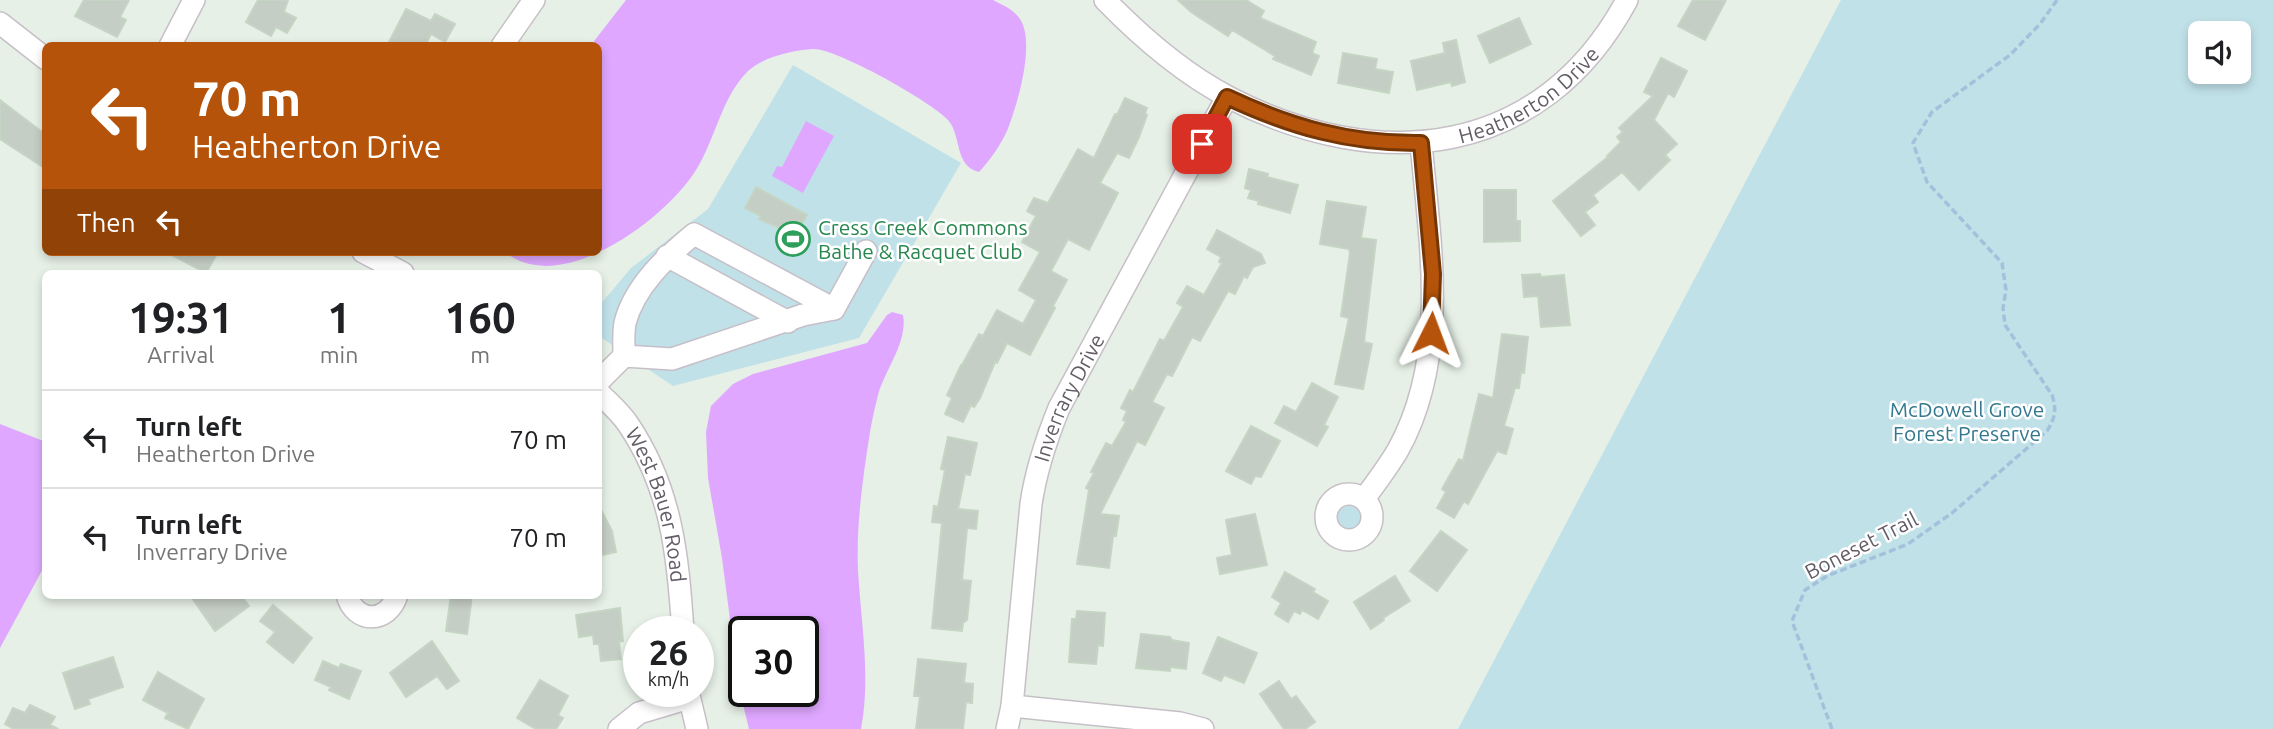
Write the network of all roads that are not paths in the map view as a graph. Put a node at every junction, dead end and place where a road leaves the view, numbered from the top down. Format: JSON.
{"nodes":[{"id":1,"x":194,"y":0,"type":"edge"},
{"id":2,"x":534,"y":0,"type":"edge"},
{"id":3,"x":1105,"y":0,"type":"edge"},
{"id":4,"x":1627,"y":0,"type":"edge"},
{"id":5,"x":0,"y":23,"type":"edge"},
{"id":6,"x":172,"y":42,"type":"edge"},
{"id":7,"x":505,"y":42,"type":"edge"},
{"id":8,"x":42,"y":56,"type":"edge"},
{"id":9,"x":1227,"y":97,"type":"junction"},
{"id":10,"x":1421,"y":143,"type":"junction"},
{"id":11,"x":866,"y":251,"type":"dead end"},
{"id":12,"x":371,"y":256,"type":"edge"},
{"id":13,"x":667,"y":256,"type":"junction"},
{"id":14,"x":390,"y":266,"type":"edge"},
{"id":15,"x":834,"y":309,"type":"junction"},
{"id":16,"x":788,"y":322,"type":"junction"},
{"id":17,"x":624,"y":356,"type":"junction"},
{"id":18,"x":602,"y":378,"type":"edge"},
{"id":19,"x":602,"y":396,"type":"edge"},
{"id":20,"x":1364,"y":499,"type":"dead end"},
{"id":21,"x":348,"y":599,"type":"edge"},
{"id":22,"x":395,"y":599,"type":"edge"},
{"id":23,"x":681,"y":616,"type":"edge"},
{"id":24,"x":1012,"y":706,"type":"junction"},
{"id":25,"x":656,"y":707,"type":"edge"},
{"id":26,"x":692,"y":707,"type":"edge"},
{"id":27,"x":619,"y":729,"type":"edge"},
{"id":28,"x":697,"y":729,"type":"edge"},
{"id":29,"x":1007,"y":729,"type":"edge"},
{"id":30,"x":1203,"y":729,"type":"edge"}],
"edges":[{"from":1,"to":6,"type":"street"},
{"from":2,"to":7,"type":"street"},
{"from":3,"to":9,"type":"street","name":"Heatherton Drive"},
{"from":4,"to":10,"type":"street","name":"Heatherton Drive"},
{"from":5,"to":8,"type":"street"},
{"from":9,"to":10,"type":"street","name":"Heatherton Drive"},
{"from":9,"to":24,"type":"street","name":"Inverrary Drive"},
{"from":10,"to":20,"type":"street"},
{"from":11,"to":15,"type":"street"},
{"from":12,"to":14,"type":"street"},
{"from":13,"to":15,"type":"street"},
{"from":13,"to":16,"type":"street"},
{"from":13,"to":17,"type":"street"},
{"from":15,"to":16,"type":"street"},
{"from":16,"to":17,"type":"street"},
{"from":17,"to":18,"type":"street"},
{"from":19,"to":23,"type":"street","name":"West Bauer Road"},
{"from":21,"to":22,"type":"street"},
{"from":24,"to":29,"type":"street","name":"Inverrary Drive"},
{"from":24,"to":30,"type":"street"},
{"from":25,"to":27,"type":"street"},
{"from":26,"to":28,"type":"street"}]}
